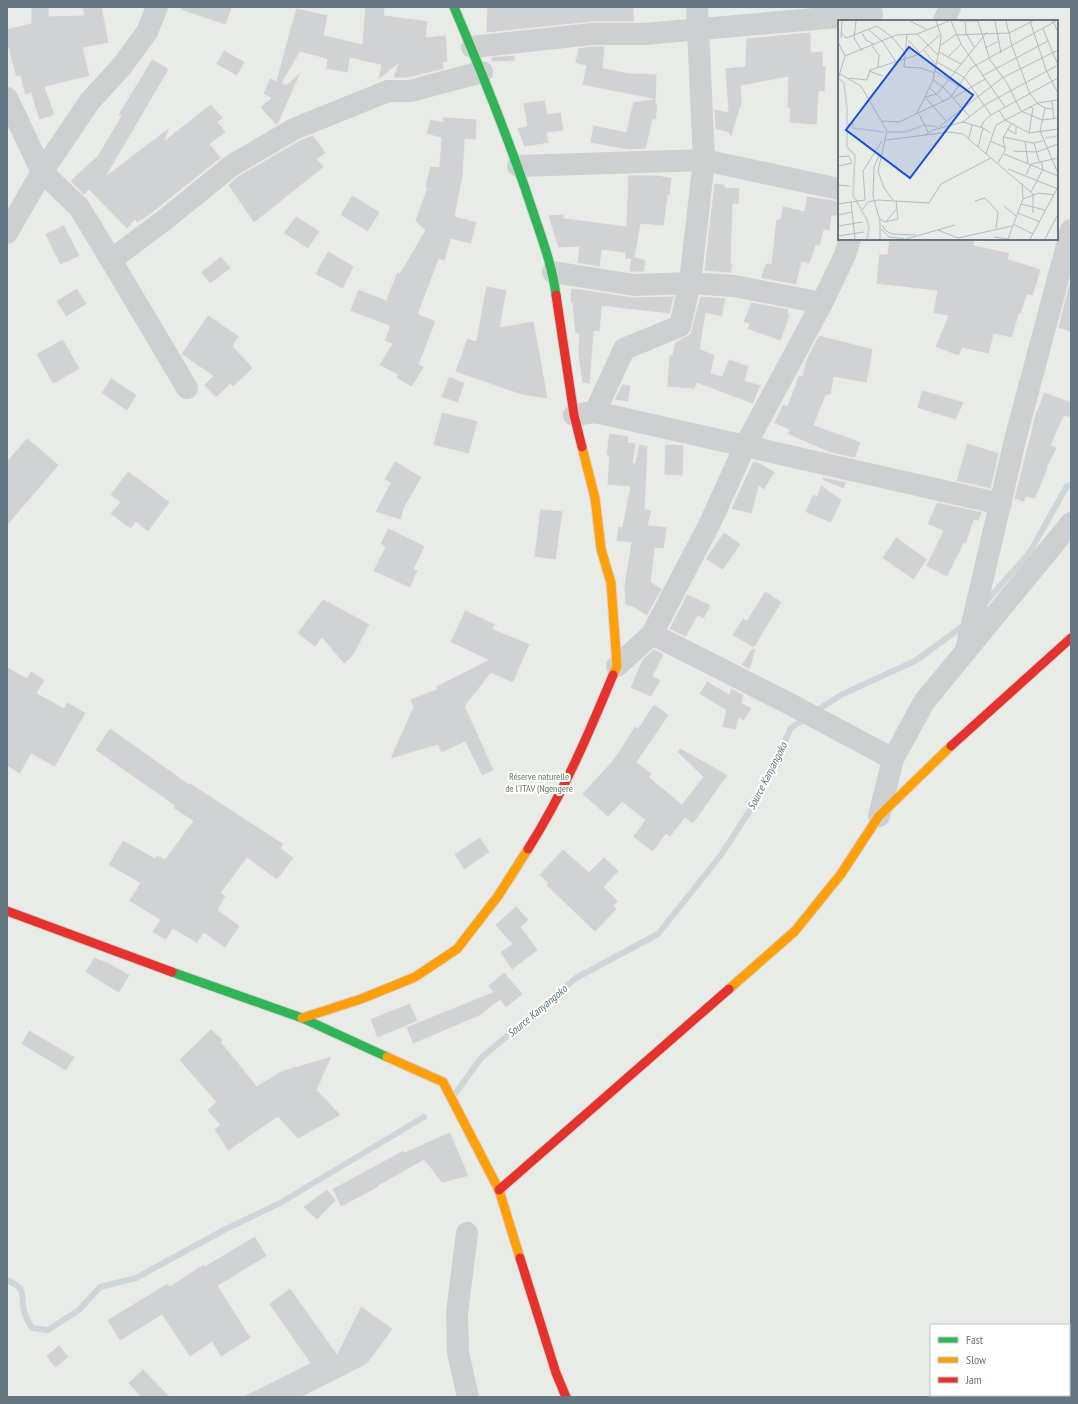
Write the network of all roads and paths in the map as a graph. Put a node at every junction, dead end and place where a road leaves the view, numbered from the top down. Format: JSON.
{"nodes":[{"id":1,"x":157,"y":7,"type":"edge"},
{"id":2,"x":454,"y":7,"type":"edge"},
{"id":3,"x":950,"y":7,"type":"edge"},
{"id":4,"x":871,"y":14,"type":"edge"},
{"id":5,"x":697,"y":18,"type":"edge"},
{"id":6,"x":944,"y":20,"type":"edge"},
{"id":7,"x":472,"y":47,"type":"junction"},
{"id":8,"x":482,"y":72,"type":"junction"},
{"id":9,"x":7,"y":99,"type":"edge"},
{"id":10,"x":704,"y":160,"type":"junction"},
{"id":11,"x":518,"y":166,"type":"junction"},
{"id":12,"x":42,"y":172,"type":"junction"},
{"id":13,"x":838,"y":189,"type":"edge"},
{"id":14,"x":1058,"y":225,"type":"edge"},
{"id":15,"x":1071,"y":229,"type":"edge"},
{"id":16,"x":7,"y":233,"type":"edge"},
{"id":17,"x":850,"y":240,"type":"edge"},
{"id":18,"x":111,"y":260,"type":"junction"},
{"id":19,"x":553,"y":272,"type":"junction"},
{"id":20,"x":690,"y":283,"type":"junction"},
{"id":21,"x":822,"y":303,"type":"junction"},
{"id":22,"x":187,"y":388,"type":"dead end"},
{"id":23,"x":595,"y":412,"type":"junction"},
{"id":24,"x":574,"y":415,"type":"junction"},
{"id":25,"x":745,"y":446,"type":"junction"},
{"id":26,"x":1001,"y":504,"type":"junction"},
{"id":27,"x":1071,"y":524,"type":"edge"},
{"id":28,"x":652,"y":634,"type":"junction"},
{"id":29,"x":1071,"y":638,"type":"edge"},
{"id":30,"x":966,"y":650,"type":"junction"},
{"id":31,"x":617,"y":666,"type":"junction"},
{"id":32,"x":892,"y":759,"type":"junction"},
{"id":33,"x":879,"y":816,"type":"junction"},
{"id":34,"x":7,"y":911,"type":"edge"},
{"id":35,"x":302,"y":1018,"type":"junction"},
{"id":36,"x":499,"y":1190,"type":"junction"},
{"id":37,"x":467,"y":1233,"type":"dead end"},
{"id":38,"x":556,"y":1373,"type":"junction"},
{"id":39,"x":468,"y":1397,"type":"edge"},
{"id":40,"x":558,"y":1397,"type":"edge"},
{"id":41,"x":566,"y":1397,"type":"edge"}],
"edges":[{"from":1,"to":12,"type":"street"},
{"from":2,"to":7,"type":"street"},
{"from":3,"to":6,"type":"street"},
{"from":4,"to":5,"type":"street"},
{"from":5,"to":7,"type":"street"},
{"from":5,"to":10,"type":"street"},
{"from":7,"to":8,"type":"street"},
{"from":8,"to":11,"type":"street"},
{"from":8,"to":18,"type":"street"},
{"from":9,"to":12,"type":"street"},
{"from":10,"to":11,"type":"street"},
{"from":10,"to":13,"type":"street"},
{"from":10,"to":20,"type":"street"},
{"from":11,"to":19,"type":"street"},
{"from":12,"to":16,"type":"street"},
{"from":12,"to":18,"type":"street"},
{"from":14,"to":15,"type":"street"},
{"from":15,"to":26,"type":"street"},
{"from":17,"to":21,"type":"street"},
{"from":18,"to":22,"type":"street"},
{"from":19,"to":20,"type":"street"},
{"from":19,"to":24,"type":"street"},
{"from":20,"to":21,"type":"street"},
{"from":20,"to":23,"type":"street"},
{"from":21,"to":25,"type":"street"},
{"from":23,"to":24,"type":"street"},
{"from":23,"to":25,"type":"street"},
{"from":24,"to":31,"type":"street"},
{"from":25,"to":26,"type":"street"},
{"from":25,"to":28,"type":"street"},
{"from":26,"to":30,"type":"street"},
{"from":27,"to":30,"type":"street"},
{"from":28,"to":31,"type":"street"},
{"from":28,"to":32,"type":"street"},
{"from":29,"to":33,"type":"street"},
{"from":30,"to":32,"type":"street"},
{"from":31,"to":35,"type":"street"},
{"from":32,"to":33,"type":"street"},
{"from":33,"to":36,"type":"street"},
{"from":34,"to":35,"type":"street"},
{"from":35,"to":36,"type":"street"},
{"from":36,"to":38,"type":"street"},
{"from":37,"to":39,"type":"street"},
{"from":38,"to":40,"type":"street"},
{"from":38,"to":41,"type":"street"}]}
